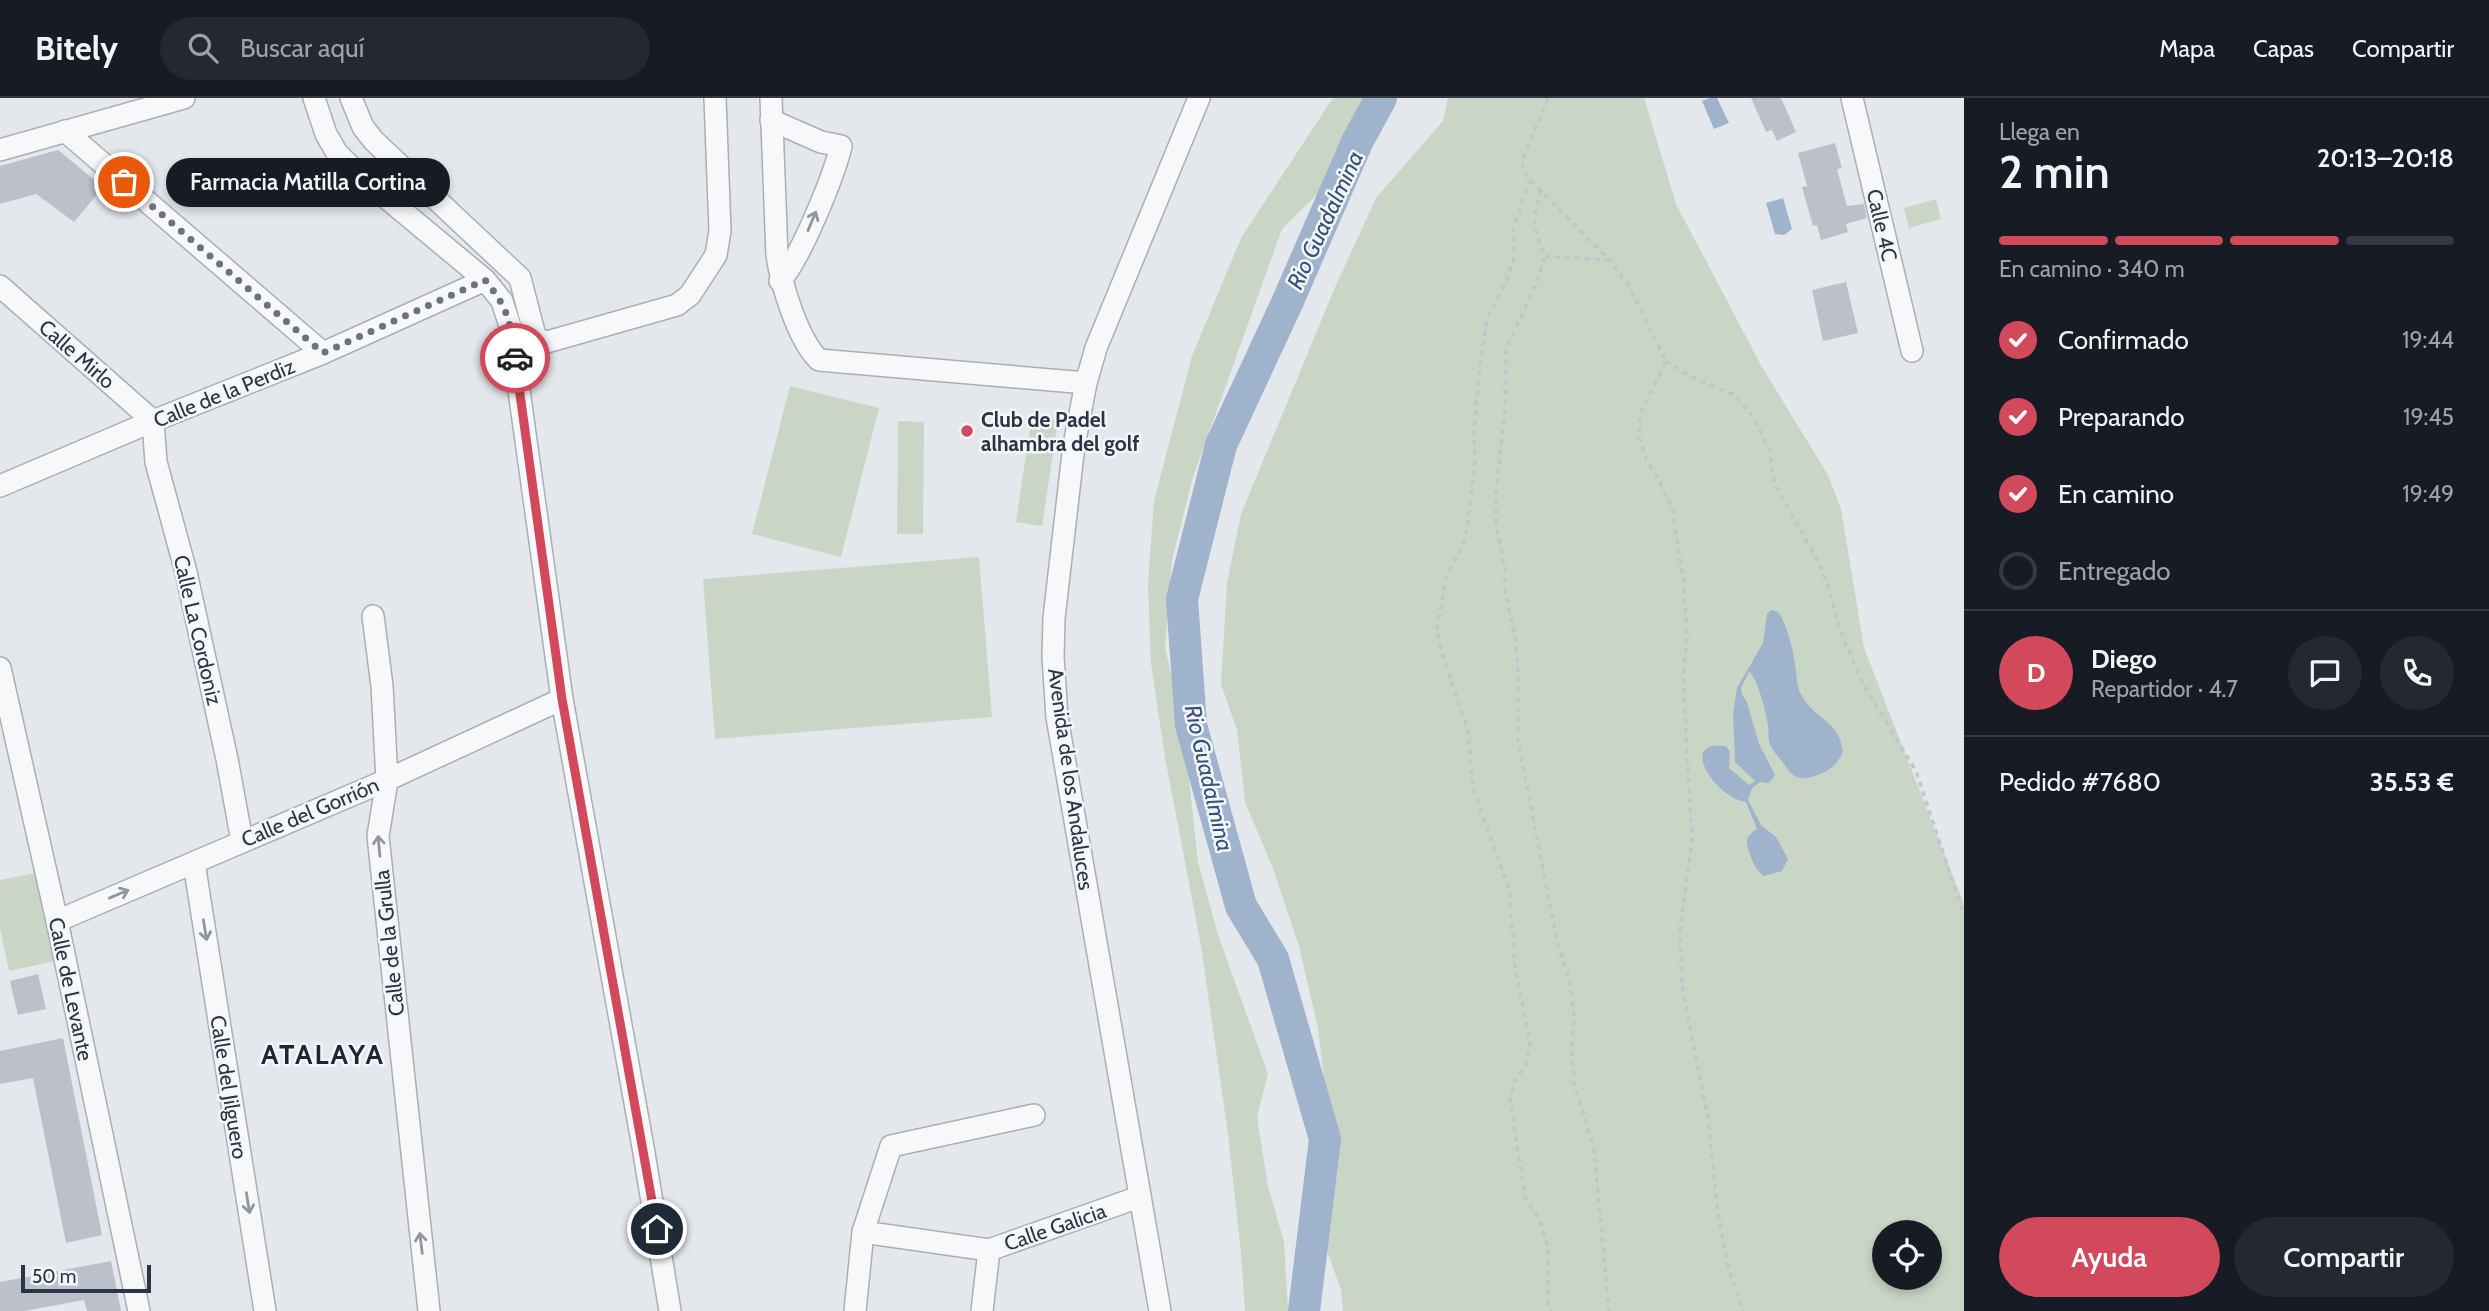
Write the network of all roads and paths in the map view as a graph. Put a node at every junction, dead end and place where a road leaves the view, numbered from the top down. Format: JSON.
{"nodes":[{"id":1,"x":184,"y":98,"type":"edge"},
{"id":2,"x":314,"y":98,"type":"edge"},
{"id":3,"x":351,"y":98,"type":"edge"},
{"id":4,"x":715,"y":98,"type":"edge"},
{"id":5,"x":771,"y":98,"type":"edge"},
{"id":6,"x":1199,"y":98,"type":"edge"},
{"id":7,"x":1548,"y":98,"type":"edge"},
{"id":8,"x":1852,"y":98,"type":"edge"},
{"id":9,"x":771,"y":120,"type":"junction"},
{"id":10,"x":65,"y":131,"type":"junction"},
{"id":11,"x":0,"y":150,"type":"edge"},
{"id":12,"x":1530,"y":180,"type":"junction"},
{"id":13,"x":1541,"y":190,"type":"junction"},
{"id":14,"x":1545,"y":256,"type":"junction"},
{"id":15,"x":1609,"y":260,"type":"junction"},
{"id":16,"x":485,"y":280,"type":"junction"},
{"id":17,"x":780,"y":281,"type":"junction"},
{"id":18,"x":0,"y":286,"type":"edge"},
{"id":19,"x":1912,"y":351,"type":"dead end"},
{"id":20,"x":323,"y":353,"type":"junction"},
{"id":21,"x":1665,"y":361,"type":"junction"},
{"id":22,"x":1086,"y":383,"type":"junction"},
{"id":23,"x":153,"y":421,"type":"junction"},
{"id":24,"x":0,"y":486,"type":"edge"},
{"id":25,"x":373,"y":616,"type":"dead end"},
{"id":26,"x":0,"y":668,"type":"edge"},
{"id":27,"x":562,"y":699,"type":"junction"},
{"id":28,"x":387,"y":780,"type":"junction"},
{"id":29,"x":242,"y":841,"type":"junction"},
{"id":30,"x":194,"y":863,"type":"junction"},
{"id":31,"x":1964,"y":916,"type":"edge"},
{"id":32,"x":57,"y":921,"type":"junction"},
{"id":33,"x":1034,"y":1115,"type":"dead end"},
{"id":34,"x":1139,"y":1197,"type":"junction"},
{"id":35,"x":863,"y":1232,"type":"junction"},
{"id":36,"x":989,"y":1250,"type":"junction"},
{"id":37,"x":139,"y":1311,"type":"edge"},
{"id":38,"x":265,"y":1311,"type":"edge"},
{"id":39,"x":429,"y":1311,"type":"edge"},
{"id":40,"x":670,"y":1311,"type":"edge"},
{"id":41,"x":855,"y":1311,"type":"edge"},
{"id":42,"x":982,"y":1311,"type":"edge"},
{"id":43,"x":1160,"y":1311,"type":"edge"},
{"id":44,"x":1551,"y":1311,"type":"edge"},
{"id":45,"x":1609,"y":1311,"type":"edge"},
{"id":46,"x":1743,"y":1311,"type":"edge"}],
"edges":[{"from":1,"to":10,"type":"street"},
{"from":2,"to":16,"type":"street"},
{"from":3,"to":4,"type":"street"},
{"from":5,"to":9,"type":"street"},
{"from":6,"to":22,"type":"street","name":"Avenida de los Andaluces"},
{"from":7,"to":12,"type":"path"},
{"from":8,"to":19,"type":"street","name":"Calle 4C"},
{"from":9,"to":17,"type":"street"},
{"from":17,"to":9,"type":"street","one_way":true},
{"from":10,"to":11,"type":"street"},
{"from":10,"to":20,"type":"street"},
{"from":12,"to":13,"type":"path"},
{"from":12,"to":44,"type":"path"},
{"from":13,"to":14,"type":"path"},
{"from":13,"to":15,"type":"path"},
{"from":14,"to":15,"type":"path"},
{"from":14,"to":45,"type":"path"},
{"from":15,"to":21,"type":"path"},
{"from":16,"to":20,"type":"street","name":"Calle de la Perdiz"},
{"from":16,"to":27,"type":"street"},
{"from":17,"to":22,"type":"street"},
{"from":18,"to":23,"type":"street","name":"Calle Mirlo"},
{"from":20,"to":23,"type":"street","name":"Calle de la Perdiz"},
{"from":21,"to":31,"type":"path"},
{"from":21,"to":46,"type":"path"},
{"from":22,"to":34,"type":"street","name":"Avenida de los Andaluces"},
{"from":23,"to":24,"type":"street","name":"Calle de la Perdiz"},
{"from":23,"to":29,"type":"street","name":"Calle La Cordoniz"},
{"from":25,"to":28,"type":"street","name":"Calle de la Grulla"},
{"from":26,"to":32,"type":"street","name":"Calle de Levante"},
{"from":27,"to":28,"type":"street","name":"Calle del Gorrión"},
{"from":27,"to":40,"type":"street"},
{"from":28,"to":29,"type":"street","name":"Calle del Gorrión"},
{"from":39,"to":28,"type":"street","name":"Calle de la Grulla","one_way":true},
{"from":29,"to":30,"type":"street","name":"Calle del Gorrión"},
{"from":32,"to":30,"type":"street","name":"Calle del Gorrión","one_way":true},
{"from":30,"to":38,"type":"street","name":"Calle del Jilguero","one_way":true},
{"from":32,"to":37,"type":"street","name":"Calle de Levante"},
{"from":33,"to":35,"type":"street"},
{"from":34,"to":36,"type":"street","name":"Calle Galicia"},
{"from":34,"to":43,"type":"street","name":"Avenida de los Andaluces"},
{"from":35,"to":36,"type":"street"},
{"from":35,"to":41,"type":"street"},
{"from":36,"to":42,"type":"street","name":"Calle Galicia"}]}
